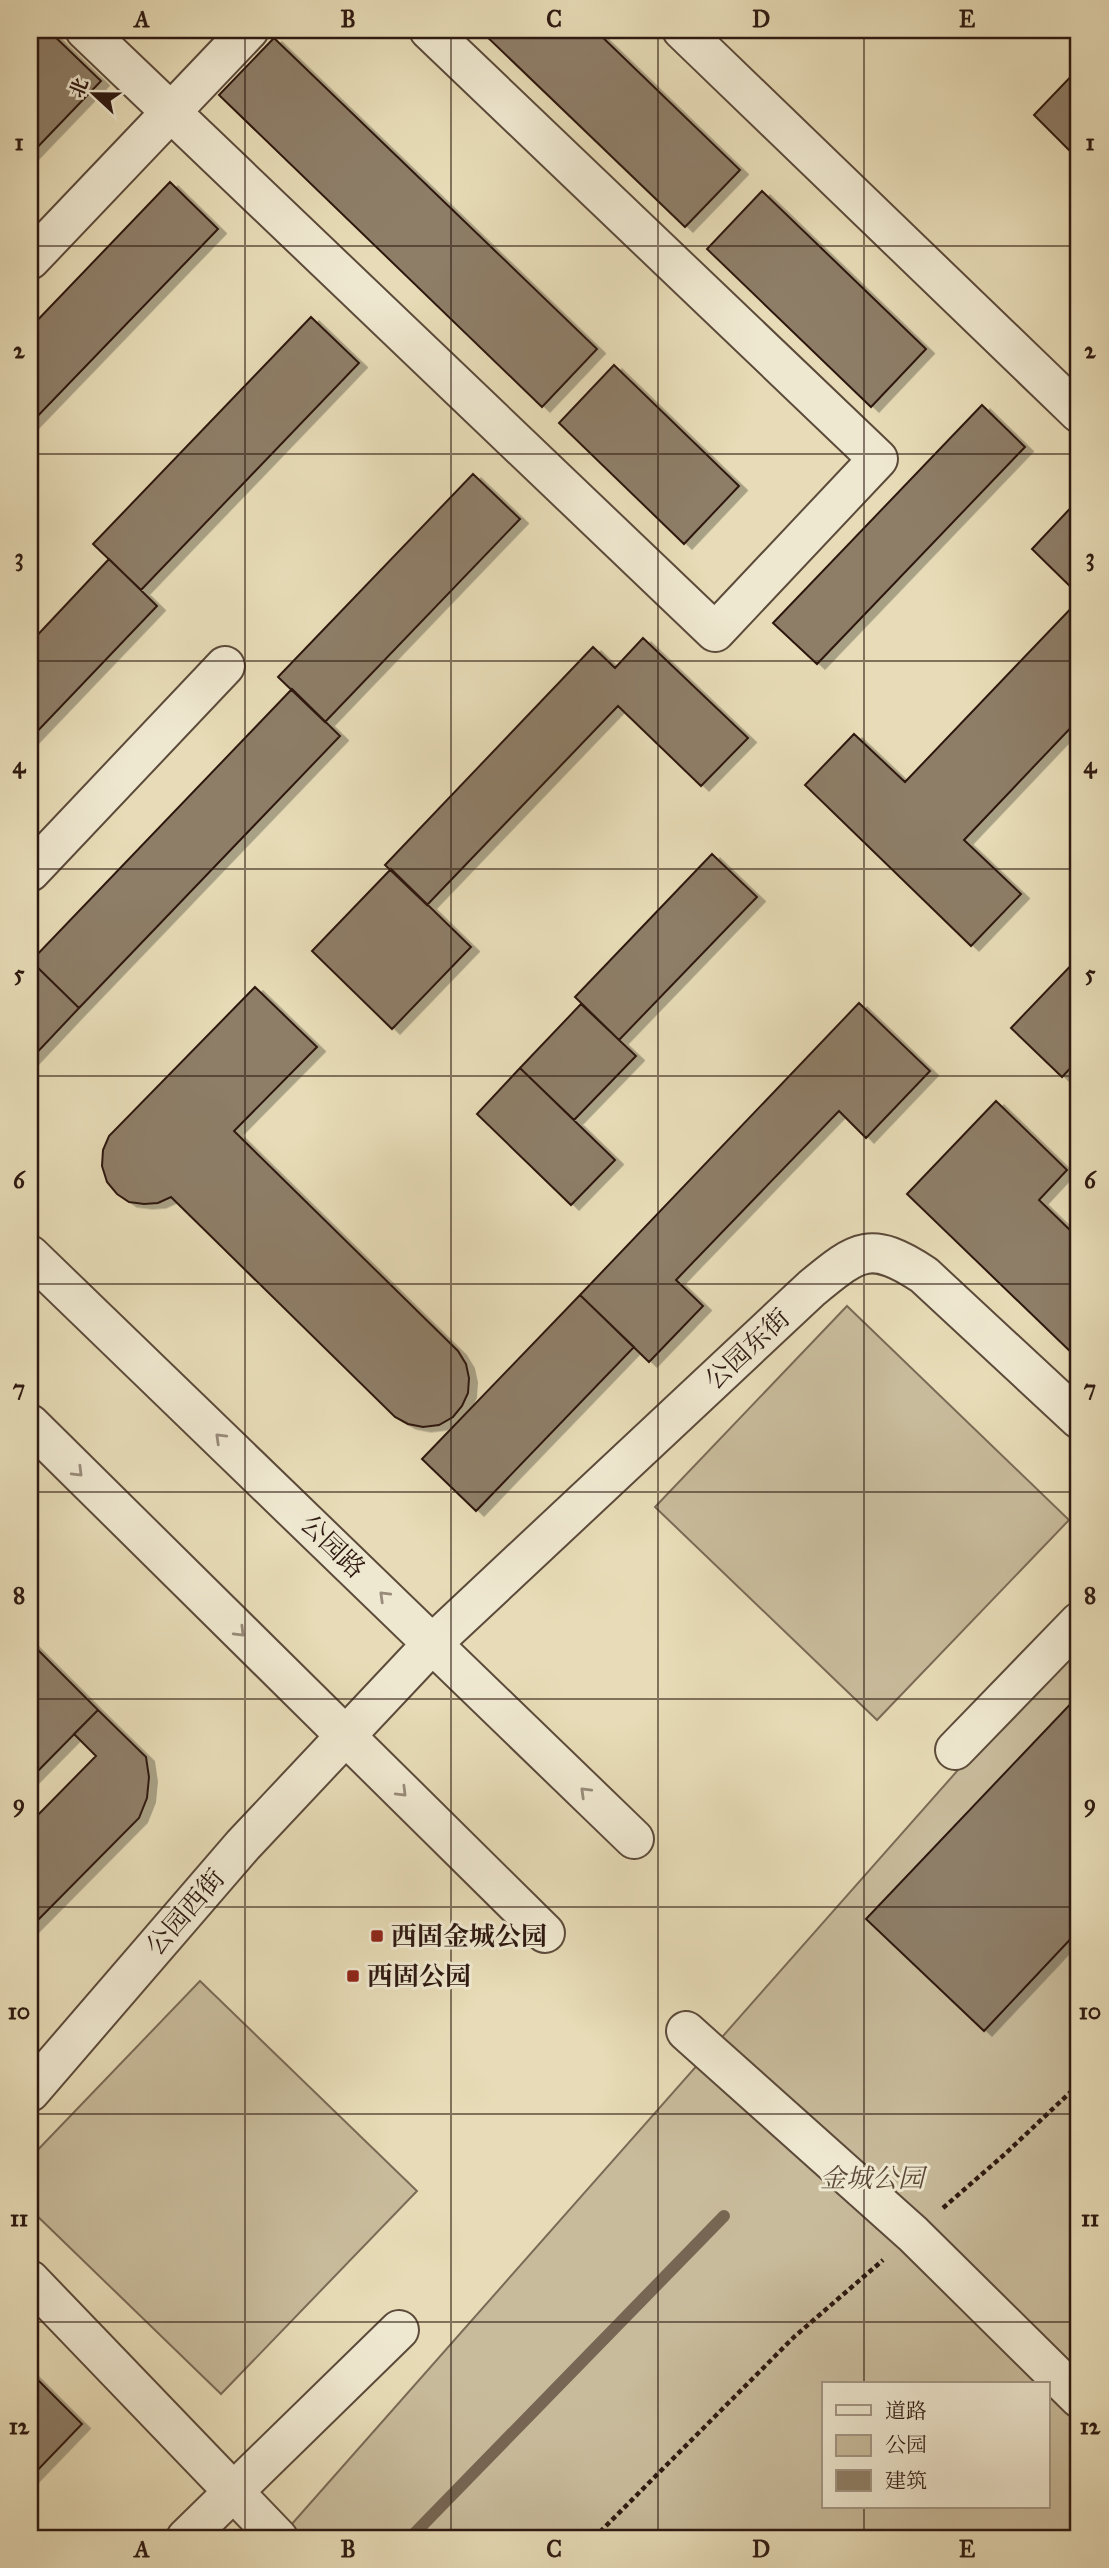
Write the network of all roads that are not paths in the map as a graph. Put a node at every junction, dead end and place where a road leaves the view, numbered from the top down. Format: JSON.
{"nodes":[{"id":1,"x":85,"y":30,"type":"edge"},
{"id":2,"x":249,"y":30,"type":"edge"},
{"id":3,"x":429,"y":30,"type":"edge"},
{"id":4,"x":682,"y":30,"type":"edge"},
{"id":5,"x":171,"y":112,"type":"junction"},
{"id":6,"x":30,"y":260,"type":"edge"},
{"id":7,"x":1079,"y":413,"type":"edge"},
{"id":8,"x":225,"y":666,"type":"dead end"},
{"id":9,"x":30,"y":872,"type":"edge"},
{"id":10,"x":30,"y":1255,"type":"edge"},
{"id":11,"x":1079,"y":1419,"type":"edge"},
{"id":12,"x":30,"y":1424,"type":"edge"},
{"id":13,"x":1079,"y":1622,"type":"edge"},
{"id":14,"x":433,"y":1643,"type":"junction"},
{"id":15,"x":344,"y":1735,"type":"junction"},
{"id":16,"x":955,"y":1750,"type":"dead end"},
{"id":17,"x":634,"y":1839,"type":"dead end"},
{"id":18,"x":545,"y":1933,"type":"dead end"},
{"id":19,"x":686,"y":2031,"type":"dead end"},
{"id":20,"x":30,"y":2092,"type":"edge"},
{"id":21,"x":30,"y":2280,"type":"edge"},
{"id":22,"x":400,"y":2330,"type":"dead end"},
{"id":23,"x":1079,"y":2398,"type":"edge"},
{"id":24,"x":233,"y":2490,"type":"junction"},
{"id":25,"x":186,"y":2538,"type":"edge"},
{"id":26,"x":278,"y":2538,"type":"edge"}],
"edges":[{"from":1,"to":5,"type":"street"},
{"from":2,"to":5,"type":"street"},
{"from":3,"to":5,"type":"street"},
{"from":4,"to":7,"type":"street"},
{"from":5,"to":6,"type":"street"},
{"from":8,"to":9,"type":"street"},
{"from":14,"to":10,"type":"street","name":"公园路","one_way":true},
{"from":11,"to":14,"type":"street","name":"公园东街"},
{"from":12,"to":15,"type":"street","one_way":true},
{"from":13,"to":16,"type":"street"},
{"from":14,"to":15,"type":"street","name":"公园东街"},
{"from":17,"to":14,"type":"street","name":"公园路","one_way":true},
{"from":15,"to":18,"type":"street","one_way":true},
{"from":15,"to":20,"type":"street","name":"公园西街"},
{"from":19,"to":23,"type":"street"},
{"from":21,"to":24,"type":"street"},
{"from":22,"to":24,"type":"street"},
{"from":24,"to":25,"type":"street"},
{"from":24,"to":26,"type":"street"}]}
